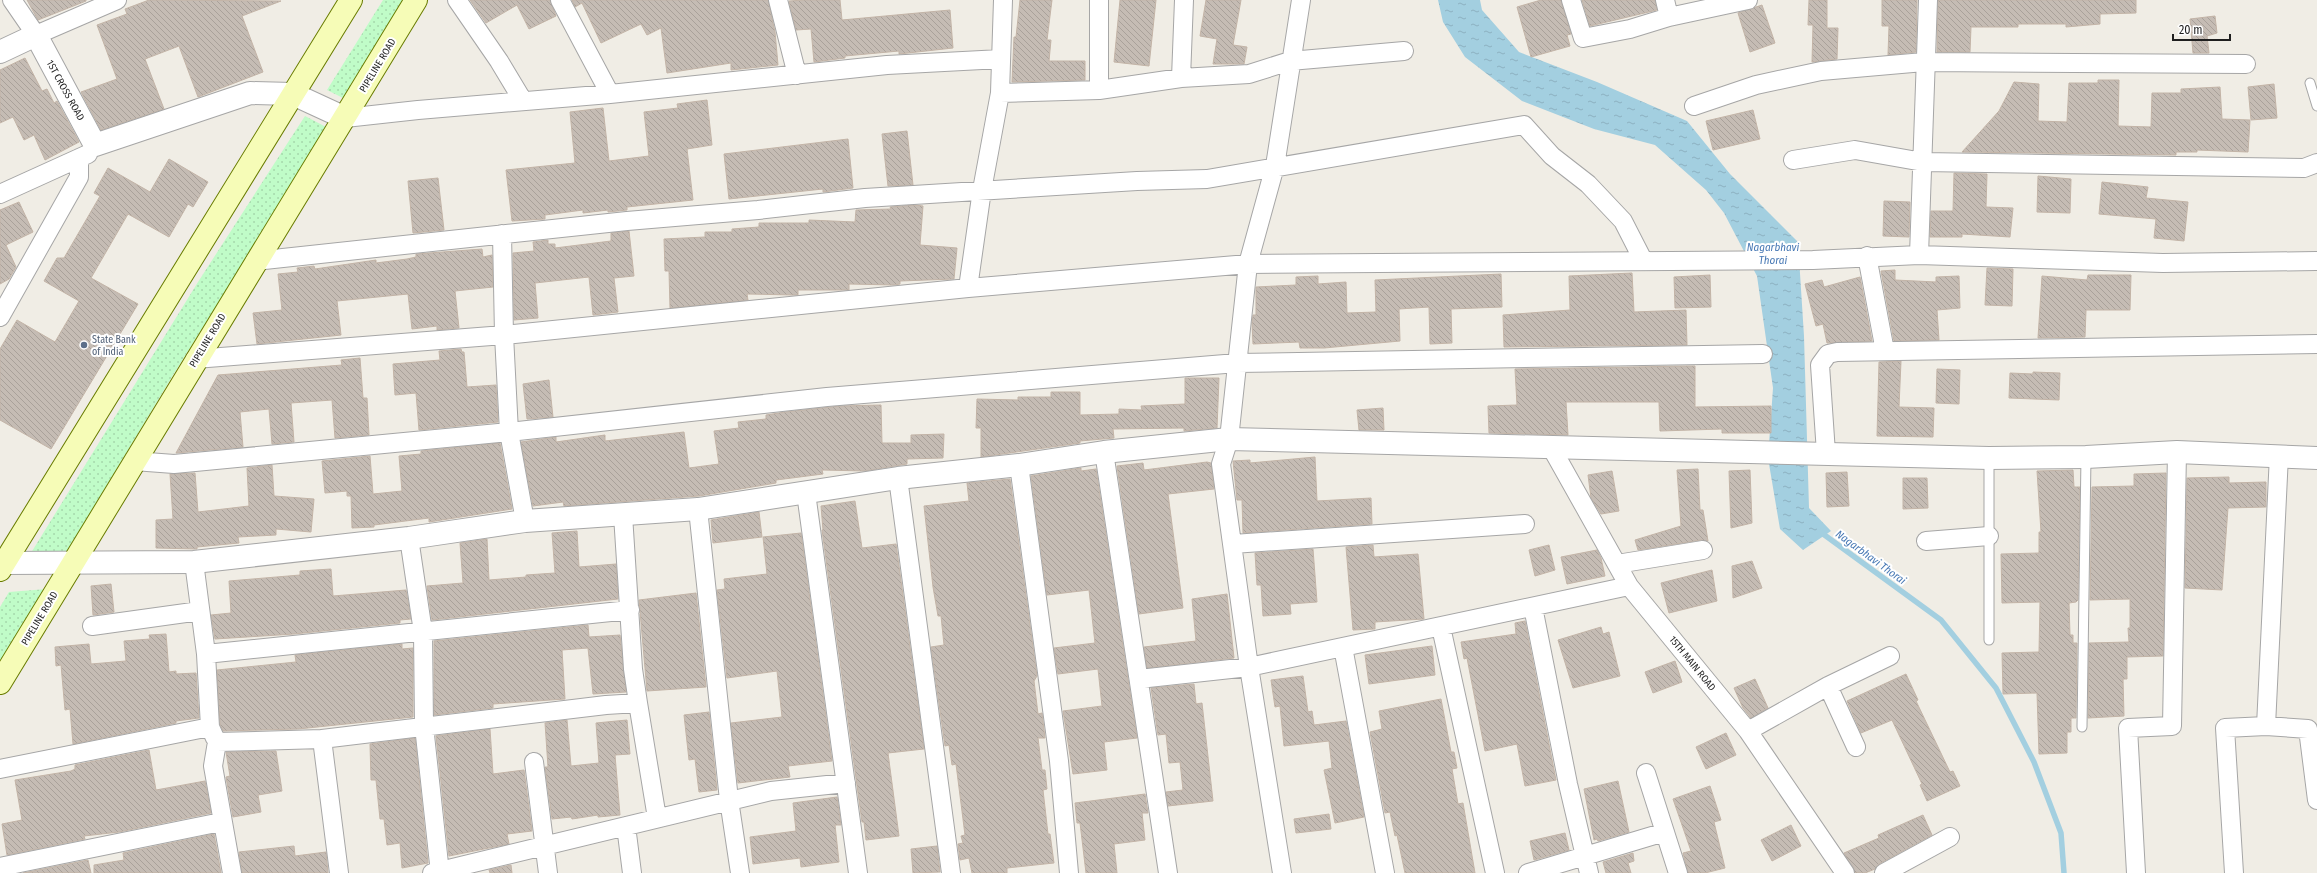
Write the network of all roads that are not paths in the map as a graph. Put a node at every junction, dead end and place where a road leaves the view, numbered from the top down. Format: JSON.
{"nodes":[{"id":1,"x":12,"y":0,"type":"edge"},
{"id":2,"x":117,"y":0,"type":"edge"},
{"id":3,"x":351,"y":0,"type":"edge"},
{"id":4,"x":416,"y":0,"type":"edge"},
{"id":5,"x":457,"y":0,"type":"edge"},
{"id":6,"x":560,"y":0,"type":"edge"},
{"id":7,"x":778,"y":0,"type":"edge"},
{"id":8,"x":1003,"y":0,"type":"edge"},
{"id":9,"x":1099,"y":0,"type":"edge"},
{"id":10,"x":1184,"y":0,"type":"edge"},
{"id":11,"x":1301,"y":0,"type":"edge"},
{"id":12,"x":1571,"y":0,"type":"edge"},
{"id":13,"x":1748,"y":0,"type":"edge"},
{"id":14,"x":1928,"y":0,"type":"edge"},
{"id":15,"x":1667,"y":8,"type":"edge"},
{"id":16,"x":36,"y":35,"type":"junction"},
{"id":17,"x":1404,"y":51,"type":"dead end"},
{"id":18,"x":0,"y":52,"type":"edge"},
{"id":19,"x":1001,"y":59,"type":"junction"},
{"id":20,"x":1290,"y":61,"type":"junction"},
{"id":21,"x":1924,"y":62,"type":"junction"},
{"id":22,"x":2246,"y":64,"type":"dead end"},
{"id":23,"x":797,"y":75,"type":"junction"},
{"id":24,"x":1181,"y":78,"type":"junction"},
{"id":25,"x":2310,"y":83,"type":"dead end"},
{"id":26,"x":1099,"y":90,"type":"junction"},
{"id":27,"x":1000,"y":93,"type":"junction"},
{"id":28,"x":293,"y":94,"type":"junction"},
{"id":29,"x":610,"y":94,"type":"junction"},
{"id":30,"x":523,"y":101,"type":"junction"},
{"id":31,"x":1694,"y":106,"type":"dead end"},
{"id":32,"x":2317,"y":106,"type":"edge"},
{"id":33,"x":345,"y":118,"type":"junction"},
{"id":34,"x":96,"y":144,"type":"junction"},
{"id":35,"x":79,"y":158,"type":"junction"},
{"id":36,"x":1793,"y":160,"type":"dead end"},
{"id":37,"x":1923,"y":162,"type":"junction"},
{"id":38,"x":2317,"y":163,"type":"edge"},
{"id":39,"x":1275,"y":166,"type":"junction"},
{"id":40,"x":982,"y":190,"type":"junction"},
{"id":41,"x":0,"y":194,"type":"edge"},
{"id":42,"x":502,"y":234,"type":"junction"},
{"id":43,"x":1919,"y":255,"type":"junction"},
{"id":44,"x":1867,"y":256,"type":"junction"},
{"id":45,"x":1643,"y":260,"type":"junction"},
{"id":46,"x":255,"y":261,"type":"junction"},
{"id":47,"x":2316,"y":261,"type":"edge"},
{"id":48,"x":1248,"y":264,"type":"junction"},
{"id":49,"x":968,"y":288,"type":"junction"},
{"id":50,"x":2,"y":309,"type":"edge"},
{"id":51,"x":504,"y":335,"type":"junction"},
{"id":52,"x":2317,"y":344,"type":"edge"},
{"id":53,"x":1885,"y":351,"type":"junction"},
{"id":54,"x":1763,"y":354,"type":"dead end"},
{"id":55,"x":195,"y":359,"type":"junction"},
{"id":56,"x":1237,"y":363,"type":"junction"},
{"id":57,"x":510,"y":432,"type":"junction"},
{"id":58,"x":1229,"y":439,"type":"junction"},
{"id":59,"x":1551,"y":447,"type":"junction"},
{"id":60,"x":1104,"y":452,"type":"junction"},
{"id":61,"x":2177,"y":452,"type":"junction"},
{"id":62,"x":1819,"y":453,"type":"junction"},
{"id":63,"x":2279,"y":455,"type":"junction"},
{"id":64,"x":2086,"y":457,"type":"junction"},
{"id":65,"x":1989,"y":458,"type":"junction"},
{"id":66,"x":2317,"y":458,"type":"edge"},
{"id":67,"x":134,"y":461,"type":"junction"},
{"id":68,"x":1019,"y":465,"type":"junction"},
{"id":69,"x":898,"y":478,"type":"junction"},
{"id":70,"x":806,"y":493,"type":"junction"},
{"id":71,"x":698,"y":509,"type":"junction"},
{"id":72,"x":623,"y":515,"type":"junction"},
{"id":73,"x":525,"y":521,"type":"junction"},
{"id":74,"x":1525,"y":524,"type":"dead end"},
{"id":75,"x":1989,"y":536,"type":"junction"},
{"id":76,"x":409,"y":538,"type":"junction"},
{"id":77,"x":1926,"y":541,"type":"dead end"},
{"id":78,"x":1233,"y":544,"type":"junction"},
{"id":79,"x":1702,"y":550,"type":"dead end"},
{"id":80,"x":194,"y":562,"type":"junction"},
{"id":81,"x":72,"y":563,"type":"junction"},
{"id":82,"x":1617,"y":564,"type":"junction"},
{"id":83,"x":2,"y":567,"type":"edge"},
{"id":84,"x":1629,"y":586,"type":"junction"},
{"id":85,"x":1533,"y":607,"type":"junction"},
{"id":86,"x":630,"y":610,"type":"junction"},
{"id":87,"x":200,"y":611,"type":"junction"},
{"id":88,"x":92,"y":626,"type":"dead end"},
{"id":89,"x":1441,"y":627,"type":"junction"},
{"id":90,"x":423,"y":632,"type":"junction"},
{"id":91,"x":1989,"y":640,"type":"dead end"},
{"id":92,"x":1343,"y":647,"type":"junction"},
{"id":93,"x":206,"y":654,"type":"junction"},
{"id":94,"x":1890,"y":656,"type":"dead end"},
{"id":95,"x":1249,"y":667,"type":"junction"},
{"id":96,"x":1140,"y":679,"type":"junction"},
{"id":97,"x":0,"y":682,"type":"edge"},
{"id":98,"x":1828,"y":686,"type":"junction"},
{"id":99,"x":638,"y":703,"type":"junction"},
{"id":100,"x":424,"y":726,"type":"junction"},
{"id":101,"x":2266,"y":726,"type":"junction"},
{"id":102,"x":2082,"y":727,"type":"dead end"},
{"id":103,"x":1748,"y":731,"type":"junction"},
{"id":104,"x":213,"y":735,"type":"junction"},
{"id":105,"x":322,"y":739,"type":"junction"},
{"id":106,"x":1856,"y":747,"type":"dead end"},
{"id":107,"x":534,"y":762,"type":"dead end"},
{"id":108,"x":0,"y":768,"type":"edge"},
{"id":109,"x":1646,"y":772,"type":"dead end"},
{"id":110,"x":846,"y":783,"type":"junction"},
{"id":111,"x":729,"y":800,"type":"junction"},
{"id":112,"x":2317,"y":800,"type":"edge"},
{"id":113,"x":657,"y":818,"type":"junction"},
{"id":114,"x":221,"y":822,"type":"junction"},
{"id":115,"x":626,"y":826,"type":"junction"},
{"id":116,"x":1665,"y":832,"type":"junction"},
{"id":117,"x":1950,"y":837,"type":"dead end"},
{"id":118,"x":545,"y":845,"type":"junction"},
{"id":119,"x":1584,"y":856,"type":"junction"},
{"id":120,"x":0,"y":867,"type":"edge"},
{"id":121,"x":437,"y":872,"type":"edge"},
{"id":122,"x":232,"y":873,"type":"edge"},
{"id":123,"x":339,"y":873,"type":"edge"},
{"id":124,"x":548,"y":873,"type":"edge"},
{"id":125,"x":632,"y":873,"type":"edge"},
{"id":126,"x":740,"y":873,"type":"edge"},
{"id":127,"x":858,"y":873,"type":"edge"},
{"id":128,"x":951,"y":873,"type":"edge"},
{"id":129,"x":1069,"y":873,"type":"edge"},
{"id":130,"x":1168,"y":873,"type":"edge"},
{"id":131,"x":1282,"y":873,"type":"edge"},
{"id":132,"x":1385,"y":873,"type":"edge"},
{"id":133,"x":1495,"y":873,"type":"edge"},
{"id":134,"x":1528,"y":873,"type":"edge"},
{"id":135,"x":1589,"y":873,"type":"edge"},
{"id":136,"x":1678,"y":873,"type":"edge"},
{"id":137,"x":1845,"y":873,"type":"edge"},
{"id":138,"x":1884,"y":873,"type":"edge"},
{"id":139,"x":2136,"y":873,"type":"edge"},
{"id":140,"x":2234,"y":873,"type":"edge"}],
"edges":[{"from":1,"to":16,"type":"street","name":"1ST CROSS ROAD"},
{"from":2,"to":16,"type":"street"},
{"from":3,"to":28,"type":"main road"},
{"from":4,"to":33,"type":"main road","name":"PIPELINE ROAD"},
{"from":5,"to":30,"type":"street"},
{"from":6,"to":29,"type":"street"},
{"from":7,"to":23,"type":"street"},
{"from":8,"to":19,"type":"street"},
{"from":9,"to":26,"type":"street"},
{"from":10,"to":24,"type":"street"},
{"from":11,"to":20,"type":"street"},
{"from":12,"to":15,"type":"street"},
{"from":13,"to":15,"type":"street"},
{"from":14,"to":21,"type":"street"},
{"from":16,"to":18,"type":"street"},
{"from":16,"to":34,"type":"street","name":"1ST CROSS ROAD"},
{"from":17,"to":20,"type":"street"},
{"from":19,"to":23,"type":"street"},
{"from":19,"to":27,"type":"street"},
{"from":20,"to":24,"type":"street"},
{"from":20,"to":39,"type":"street"},
{"from":21,"to":22,"type":"street"},
{"from":21,"to":31,"type":"street"},
{"from":21,"to":37,"type":"street"},
{"from":23,"to":29,"type":"street"},
{"from":24,"to":26,"type":"street"},
{"from":25,"to":32,"type":"lane"},
{"from":26,"to":27,"type":"street"},
{"from":27,"to":40,"type":"street"},
{"from":28,"to":33,"type":"street"},
{"from":28,"to":34,"type":"street"},
{"from":28,"to":83,"type":"main road"},
{"from":29,"to":30,"type":"street"},
{"from":30,"to":33,"type":"street"},
{"from":33,"to":46,"type":"main road","name":"PIPELINE ROAD"},
{"from":34,"to":35,"type":"street"},
{"from":35,"to":41,"type":"street"},
{"from":35,"to":50,"type":"street"},
{"from":36,"to":37,"type":"street"},
{"from":37,"to":38,"type":"street"},
{"from":37,"to":43,"type":"street"},
{"from":39,"to":40,"type":"street"},
{"from":39,"to":45,"type":"street"},
{"from":39,"to":48,"type":"street"},
{"from":40,"to":42,"type":"street"},
{"from":40,"to":49,"type":"street"},
{"from":42,"to":46,"type":"street"},
{"from":42,"to":51,"type":"street"},
{"from":43,"to":44,"type":"street"},
{"from":43,"to":47,"type":"street"},
{"from":44,"to":45,"type":"street"},
{"from":44,"to":53,"type":"street"},
{"from":45,"to":48,"type":"street"},
{"from":46,"to":55,"type":"main road","name":"PIPELINE ROAD"},
{"from":48,"to":49,"type":"street"},
{"from":48,"to":56,"type":"street"},
{"from":49,"to":51,"type":"street"},
{"from":51,"to":55,"type":"street"},
{"from":51,"to":57,"type":"street"},
{"from":52,"to":53,"type":"street"},
{"from":53,"to":62,"type":"street"},
{"from":54,"to":56,"type":"street"},
{"from":55,"to":67,"type":"main road","name":"PIPELINE ROAD"},
{"from":56,"to":57,"type":"street"},
{"from":56,"to":58,"type":"street"},
{"from":57,"to":67,"type":"street"},
{"from":57,"to":73,"type":"street"},
{"from":58,"to":59,"type":"street"},
{"from":58,"to":60,"type":"street"},
{"from":58,"to":78,"type":"street"},
{"from":59,"to":62,"type":"street"},
{"from":59,"to":82,"type":"street","name":"15TH MAIN ROAD"},
{"from":60,"to":68,"type":"street"},
{"from":60,"to":96,"type":"street"},
{"from":61,"to":63,"type":"street"},
{"from":61,"to":64,"type":"street"},
{"from":61,"to":139,"type":"street"},
{"from":62,"to":65,"type":"street"},
{"from":63,"to":66,"type":"street"},
{"from":63,"to":101,"type":"street"},
{"from":64,"to":65,"type":"street"},
{"from":64,"to":102,"type":"lane"},
{"from":65,"to":75,"type":"lane"},
{"from":67,"to":81,"type":"main road","name":"PIPELINE ROAD"},
{"from":68,"to":69,"type":"street"},
{"from":68,"to":129,"type":"street"},
{"from":69,"to":70,"type":"street"},
{"from":69,"to":128,"type":"street"},
{"from":70,"to":71,"type":"street"},
{"from":70,"to":110,"type":"street"},
{"from":71,"to":72,"type":"street"},
{"from":71,"to":111,"type":"street"},
{"from":72,"to":73,"type":"street"},
{"from":72,"to":86,"type":"street"},
{"from":73,"to":76,"type":"street"},
{"from":74,"to":78,"type":"street"},
{"from":75,"to":77,"type":"street"},
{"from":75,"to":91,"type":"lane"},
{"from":76,"to":80,"type":"street"},
{"from":76,"to":90,"type":"street"},
{"from":78,"to":95,"type":"street"},
{"from":79,"to":82,"type":"street"},
{"from":80,"to":81,"type":"street"},
{"from":80,"to":87,"type":"street"},
{"from":81,"to":83,"type":"street"},
{"from":81,"to":97,"type":"main road","name":"PIPELINE ROAD"},
{"from":82,"to":84,"type":"street","name":"15TH MAIN ROAD"},
{"from":84,"to":85,"type":"street"},
{"from":84,"to":103,"type":"street","name":"15TH MAIN ROAD"},
{"from":85,"to":89,"type":"street"},
{"from":85,"to":119,"type":"street"},
{"from":86,"to":90,"type":"street"},
{"from":86,"to":99,"type":"street"},
{"from":87,"to":88,"type":"street"},
{"from":87,"to":93,"type":"street"},
{"from":89,"to":92,"type":"street"},
{"from":89,"to":133,"type":"street"},
{"from":90,"to":93,"type":"street"},
{"from":90,"to":100,"type":"street"},
{"from":92,"to":95,"type":"street"},
{"from":92,"to":132,"type":"street"},
{"from":93,"to":104,"type":"street"},
{"from":94,"to":98,"type":"street"},
{"from":95,"to":96,"type":"street"},
{"from":95,"to":131,"type":"street"},
{"from":96,"to":130,"type":"street"},
{"from":98,"to":103,"type":"street"},
{"from":98,"to":106,"type":"street"},
{"from":99,"to":100,"type":"street"},
{"from":99,"to":113,"type":"street"},
{"from":100,"to":105,"type":"street"},
{"from":100,"to":121,"type":"street"},
{"from":101,"to":112,"type":"street"},
{"from":101,"to":140,"type":"street"},
{"from":103,"to":137,"type":"street","name":"15TH MAIN ROAD"},
{"from":104,"to":105,"type":"street"},
{"from":104,"to":108,"type":"street"},
{"from":104,"to":114,"type":"street"},
{"from":105,"to":123,"type":"street"},
{"from":107,"to":118,"type":"street"},
{"from":109,"to":116,"type":"street"},
{"from":110,"to":111,"type":"street"},
{"from":110,"to":127,"type":"street"},
{"from":111,"to":113,"type":"street"},
{"from":111,"to":126,"type":"street"},
{"from":113,"to":115,"type":"street"},
{"from":114,"to":120,"type":"street"},
{"from":114,"to":122,"type":"street"},
{"from":115,"to":118,"type":"street"},
{"from":115,"to":125,"type":"street"},
{"from":116,"to":119,"type":"street"},
{"from":116,"to":136,"type":"street"},
{"from":117,"to":138,"type":"street"},
{"from":118,"to":121,"type":"street"},
{"from":118,"to":124,"type":"street"},
{"from":119,"to":134,"type":"street"},
{"from":119,"to":135,"type":"street"}]}
